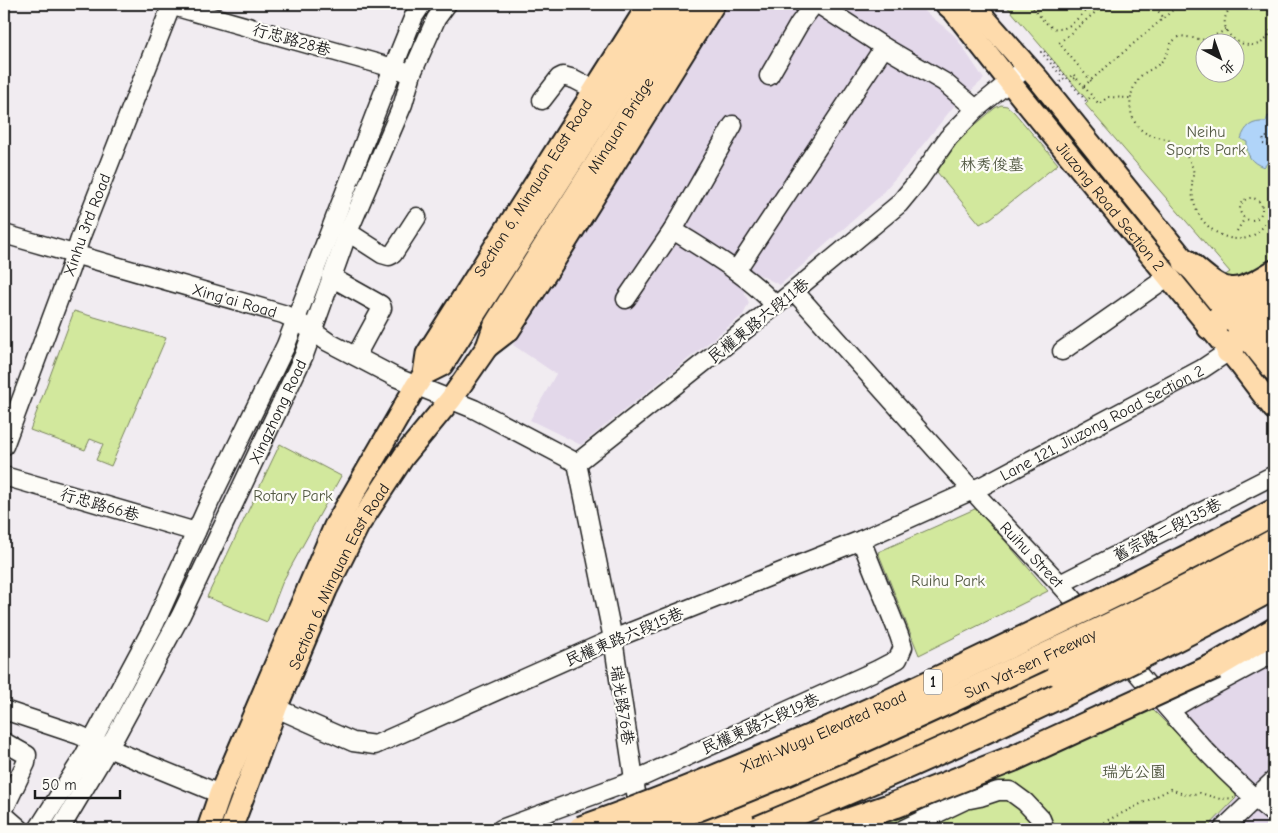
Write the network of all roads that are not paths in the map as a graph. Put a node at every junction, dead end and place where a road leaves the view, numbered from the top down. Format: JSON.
{"nodes":[{"id":1,"x":170,"y":4,"type":"edge"},
{"id":2,"x":422,"y":4,"type":"edge"},
{"id":3,"x":447,"y":4,"type":"edge"},
{"id":4,"x":649,"y":4,"type":"edge"},
{"id":5,"x":673,"y":4,"type":"edge"},
{"id":6,"x":696,"y":4,"type":"edge"},
{"id":7,"x":714,"y":4,"type":"edge"},
{"id":8,"x":816,"y":4,"type":"edge"},
{"id":9,"x":946,"y":4,"type":"edge"},
{"id":10,"x":972,"y":4,"type":"edge"},
{"id":11,"x":884,"y":47,"type":"junction"},
{"id":12,"x":1027,"y":67,"type":"junction"},
{"id":13,"x":393,"y":68,"type":"junction"},
{"id":14,"x":412,"y":73,"type":"junction"},
{"id":15,"x":770,"y":76,"type":"dead end"},
{"id":16,"x":1010,"y":82,"type":"junction"},
{"id":17,"x":595,"y":90,"type":"junction"},
{"id":18,"x":542,"y":100,"type":"dead end"},
{"id":19,"x":976,"y":109,"type":"junction"},
{"id":20,"x":733,"y":125,"type":"dead end"},
{"id":21,"x":417,"y":217,"type":"dead end"},
{"id":22,"x":673,"y":230,"type":"junction"},
{"id":23,"x":348,"y":232,"type":"junction"},
{"id":24,"x":4,"y":234,"type":"edge"},
{"id":25,"x":534,"y":241,"type":"junction"},
{"id":26,"x":75,"y":254,"type":"junction"},
{"id":27,"x":1177,"y":269,"type":"junction"},
{"id":28,"x":736,"y":271,"type":"junction"},
{"id":29,"x":1274,"y":273,"type":"edge"},
{"id":30,"x":331,"y":277,"type":"junction"},
{"id":31,"x":794,"y":291,"type":"junction"},
{"id":32,"x":626,"y":299,"type":"dead end"},
{"id":33,"x":1271,"y":301,"type":"edge"},
{"id":34,"x":776,"y":306,"type":"junction"},
{"id":35,"x":296,"y":320,"type":"junction"},
{"id":36,"x":312,"y":330,"type":"junction"},
{"id":37,"x":1227,"y":330,"type":"junction"},
{"id":38,"x":487,"y":347,"type":"junction"},
{"id":39,"x":1062,"y":351,"type":"dead end"},
{"id":40,"x":356,"y":356,"type":"junction"},
{"id":41,"x":1274,"y":358,"type":"edge"},
{"id":42,"x":1274,"y":371,"type":"edge"},
{"id":43,"x":420,"y":380,"type":"junction"},
{"id":44,"x":451,"y":399,"type":"junction"},
{"id":45,"x":1274,"y":409,"type":"edge"},
{"id":46,"x":4,"y":446,"type":"edge"},
{"id":47,"x":578,"y":463,"type":"junction"},
{"id":48,"x":1274,"y":475,"type":"edge"},
{"id":49,"x":4,"y":476,"type":"edge"},
{"id":50,"x":972,"y":490,"type":"junction"},
{"id":51,"x":1274,"y":512,"type":"edge"},
{"id":52,"x":196,"y":532,"type":"junction"},
{"id":53,"x":861,"y":540,"type":"junction"},
{"id":54,"x":1274,"y":542,"type":"edge"},
{"id":55,"x":1274,"y":566,"type":"edge"},
{"id":56,"x":1060,"y":584,"type":"junction"},
{"id":57,"x":1274,"y":587,"type":"edge"},
{"id":58,"x":1274,"y":631,"type":"edge"},
{"id":59,"x":613,"y":639,"type":"junction"},
{"id":60,"x":1274,"y":653,"type":"edge"},
{"id":61,"x":276,"y":708,"type":"junction"},
{"id":62,"x":4,"y":710,"type":"edge"},
{"id":63,"x":1170,"y":710,"type":"junction"},
{"id":64,"x":92,"y":741,"type":"junction"},
{"id":65,"x":4,"y":742,"type":"edge"},
{"id":66,"x":108,"y":748,"type":"junction"},
{"id":67,"x":635,"y":780,"type":"junction"},
{"id":68,"x":1274,"y":780,"type":"edge"},
{"id":69,"x":220,"y":794,"type":"junction"},
{"id":70,"x":1254,"y":799,"type":"junction"},
{"id":71,"x":4,"y":809,"type":"edge"},
{"id":72,"x":4,"y":814,"type":"edge"},
{"id":73,"x":1274,"y":814,"type":"edge"},
{"id":74,"x":20,"y":829,"type":"edge"},
{"id":75,"x":38,"y":829,"type":"edge"},
{"id":76,"x":60,"y":829,"type":"edge"},
{"id":77,"x":208,"y":829,"type":"edge"},
{"id":78,"x":231,"y":829,"type":"edge"},
{"id":79,"x":501,"y":829,"type":"edge"},
{"id":80,"x":581,"y":829,"type":"edge"},
{"id":81,"x":642,"y":829,"type":"edge"},
{"id":82,"x":704,"y":829,"type":"edge"},
{"id":83,"x":758,"y":829,"type":"edge"},
{"id":84,"x":826,"y":829,"type":"edge"},
{"id":85,"x":904,"y":829,"type":"edge"},
{"id":86,"x":1045,"y":829,"type":"edge"},
{"id":87,"x":1223,"y":829,"type":"edge"}],
"edges":[{"from":1,"to":13,"type":"street","name":"行忠路28巷"},
{"from":1,"to":26,"type":"street","name":"Xinhu 3rd Road"},
{"from":2,"to":13,"type":"street","name":"Xingzhong Road"},
{"from":3,"to":14,"type":"street","name":"Xingzhong Road"},
{"from":4,"to":17,"type":"main road","name":"Section 6, Minquan East Road"},
{"from":5,"to":25,"type":"main road","name":"Minquan Bridge"},
{"from":6,"to":25,"type":"main road","name":"Minquan Bridge"},
{"from":7,"to":38,"type":"main road","name":"Section 6, Minquan East Road"},
{"from":8,"to":11,"type":"street"},
{"from":8,"to":15,"type":"street"},
{"from":9,"to":16,"type":"main road","name":"Jiuzong Road Section 2"},
{"from":10,"to":12,"type":"main road","name":"Jiuzong Road Section 2"},
{"from":11,"to":19,"type":"street"},
{"from":11,"to":28,"type":"street"},
{"from":12,"to":16,"type":"street","name":"民權東路六段11巷"},
{"from":12,"to":27,"type":"main road","name":"Jiuzong Road Section 2"},
{"from":13,"to":14,"type":"street","name":"行忠路28巷"},
{"from":13,"to":35,"type":"street","name":"Xingzhong Road"},
{"from":14,"to":23,"type":"street","name":"Xingzhong Road"},
{"from":16,"to":19,"type":"street","name":"民權東路六段11巷"},
{"from":16,"to":27,"type":"main road","name":"Jiuzong Road Section 2"},
{"from":17,"to":18,"type":"street"},
{"from":17,"to":43,"type":"main road","name":"Section 6, Minquan East Road"},
{"from":19,"to":31,"type":"street","name":"民權東路六段11巷"},
{"from":20,"to":22,"type":"street"},
{"from":21,"to":23,"type":"street"},
{"from":22,"to":28,"type":"street"},
{"from":22,"to":32,"type":"street"},
{"from":23,"to":30,"type":"street","name":"Xingzhong Road"},
{"from":24,"to":26,"type":"street","name":"Xing'ai Road"},
{"from":25,"to":38,"type":"main road","name":"Section 6, Minquan East Road"},
{"from":25,"to":43,"type":"main road","name":"Section 6, Minquan East Road"},
{"from":26,"to":35,"type":"street","name":"Xing'ai Road"},
{"from":26,"to":46,"type":"street","name":"Xinhu 3rd Road"},
{"from":27,"to":29,"type":"highway"},
{"from":27,"to":37,"type":"main road","name":"Jiuzong Road Section 2"},
{"from":27,"to":39,"type":"street"},
{"from":28,"to":34,"type":"street"},
{"from":29,"to":37,"type":"highway"},
{"from":30,"to":36,"type":"street","name":"Xingzhong Road"},
{"from":30,"to":40,"type":"street"},
{"from":31,"to":34,"type":"street","name":"民權東路六段11巷"},
{"from":31,"to":50,"type":"street","name":"Ruihu Street"},
{"from":33,"to":37,"type":"highway"},
{"from":33,"to":41,"type":"highway"},
{"from":34,"to":47,"type":"street","name":"民權東路六段11巷"},
{"from":35,"to":36,"type":"street","name":"Xing'ai Road"},
{"from":35,"to":52,"type":"street","name":"Xingzhong Road"},
{"from":36,"to":40,"type":"street","name":"Xing'ai Road"},
{"from":36,"to":66,"type":"street","name":"Xingzhong Road"},
{"from":37,"to":42,"type":"main road","name":"Jiuzong Road Section 2"},
{"from":37,"to":45,"type":"main road","name":"Jiuzong Road Section 2"},
{"from":37,"to":50,"type":"street","name":"Lane 121, Jiuzong Road Section 2"},
{"from":38,"to":44,"type":"main road","name":"Section 6, Minquan East Road"},
{"from":40,"to":43,"type":"street","name":"Xing'ai Road"},
{"from":43,"to":44,"type":"street","name":"Xing'ai Road"},
{"from":43,"to":69,"type":"main road","name":"Section 6, Minquan East Road"},
{"from":44,"to":47,"type":"street"},
{"from":44,"to":61,"type":"main road","name":"Section 6, Minquan East Road"},
{"from":47,"to":59,"type":"street","name":"瑞光路76巷"},
{"from":48,"to":56,"type":"street","name":"舊宗路二段135巷"},
{"from":49,"to":52,"type":"street","name":"行忠路66巷"},
{"from":50,"to":53,"type":"street","name":"民權東路六段15巷"},
{"from":50,"to":56,"type":"street","name":"Ruihu Street"},
{"from":51,"to":80,"type":"highway","name":"Xizhi-Wugu Elevated Road","number":"1","bridge":true},
{"from":52,"to":64,"type":"street","name":"Xingzhong Road"},
{"from":53,"to":59,"type":"street","name":"民權東路六段15巷"},
{"from":53,"to":67,"type":"street","name":"民權東路六段19巷"},
{"from":54,"to":81,"type":"highway","name":"Sun Yat-sen Freeway","number":"1","bridge":true},
{"from":55,"to":82,"type":"highway","name":"Sun Yat-sen Freeway","bridge":true},
{"from":56,"to":63,"type":"street","name":"Ruihu Street"},
{"from":57,"to":83,"type":"highway","bridge":true},
{"from":58,"to":84,"type":"highway","bridge":true},
{"from":59,"to":61,"type":"street","name":"民權東路六段15巷"},
{"from":59,"to":67,"type":"street","name":"瑞光路76巷"},
{"from":60,"to":63,"type":"street"},
{"from":61,"to":78,"type":"main road","name":"Section 6, Minquan East Road"},
{"from":62,"to":64,"type":"street"},
{"from":63,"to":70,"type":"street","name":"Ruihu Street"},
{"from":64,"to":66,"type":"street"},
{"from":64,"to":75,"type":"street","name":"Xingzhong Road"},
{"from":65,"to":71,"type":"street"},
{"from":66,"to":69,"type":"street"},
{"from":66,"to":76,"type":"street","name":"Xingzhong Road"},
{"from":67,"to":79,"type":"street","name":"民權東路六段19巷"},
{"from":67,"to":81,"type":"street","name":"瑞光路76巷"},
{"from":68,"to":70,"type":"street"},
{"from":69,"to":77,"type":"main road","name":"Section 6, Minquan East Road"},
{"from":70,"to":73,"type":"street","name":"Ruihu Street"},
{"from":70,"to":87,"type":"street"},
{"from":72,"to":74,"type":"street"},
{"from":85,"to":86,"type":"street"}]}
